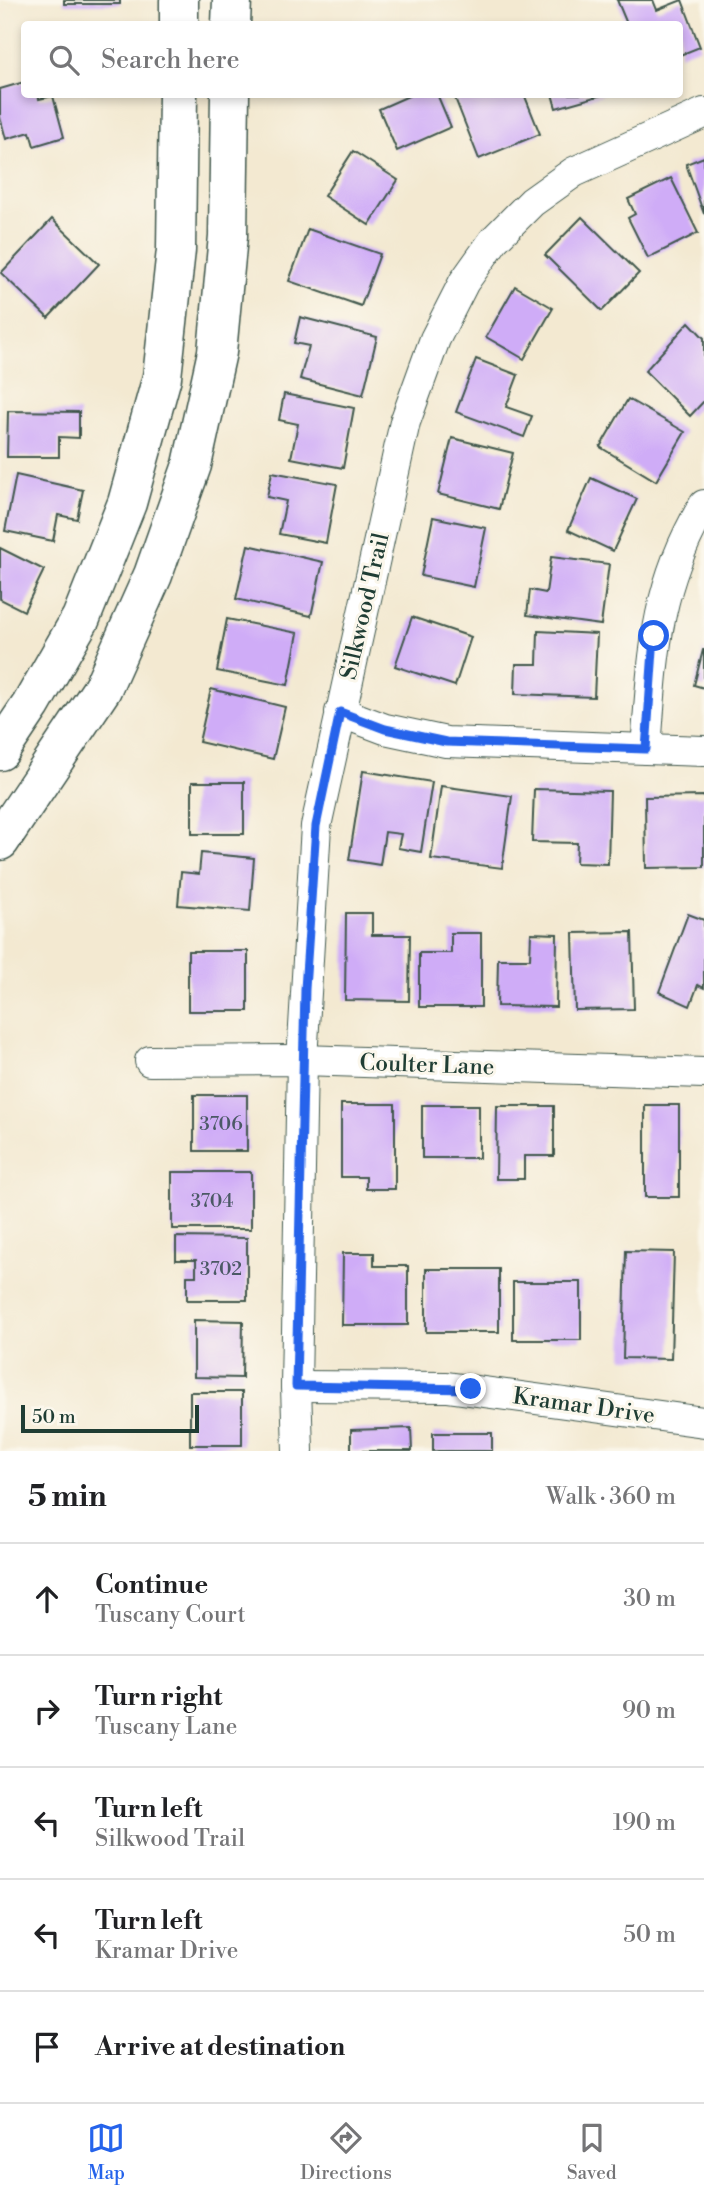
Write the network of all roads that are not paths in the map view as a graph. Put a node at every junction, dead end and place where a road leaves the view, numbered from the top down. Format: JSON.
{"nodes":[{"id":1,"x":179,"y":0,"type":"edge"},
{"id":2,"x":232,"y":0,"type":"edge"},
{"id":3,"x":178,"y":21,"type":"edge"},
{"id":4,"x":231,"y":21,"type":"edge"},
{"id":5,"x":178,"y":98,"type":"edge"},
{"id":6,"x":230,"y":98,"type":"edge"},
{"id":7,"x":704,"y":113,"type":"edge"},
{"id":8,"x":704,"y":505,"type":"edge"},
{"id":9,"x":340,"y":712,"type":"junction"},
{"id":10,"x":646,"y":749,"type":"junction"},
{"id":11,"x":0,"y":751,"type":"edge"},
{"id":12,"x":704,"y":751,"type":"edge"},
{"id":13,"x":0,"y":841,"type":"edge"},
{"id":14,"x":302,"y":1060,"type":"junction"},
{"id":15,"x":150,"y":1061,"type":"dead end"},
{"id":16,"x":704,"y":1073,"type":"edge"},
{"id":17,"x":296,"y":1386,"type":"junction"},
{"id":18,"x":704,"y":1422,"type":"edge"},
{"id":19,"x":298,"y":1451,"type":"edge"}],
"edges":[{"from":1,"to":3,"type":"main road"},
{"from":2,"to":4,"type":"main road"},
{"from":5,"to":11,"type":"main road"},
{"from":6,"to":13,"type":"main road"},
{"from":7,"to":9,"type":"street","name":"Silkwood Trail"},
{"from":8,"to":10,"type":"street"},
{"from":9,"to":10,"type":"street"},
{"from":9,"to":14,"type":"street","name":"Silkwood Trail"},
{"from":10,"to":12,"type":"street"},
{"from":14,"to":15,"type":"street","name":"Coulter Lane"},
{"from":14,"to":16,"type":"street","name":"Coulter Lane"},
{"from":14,"to":17,"type":"street","name":"Silkwood Trail"},
{"from":17,"to":18,"type":"street","name":"Kramar Drive"},
{"from":17,"to":19,"type":"street","name":"Silkwood Trail"}]}
